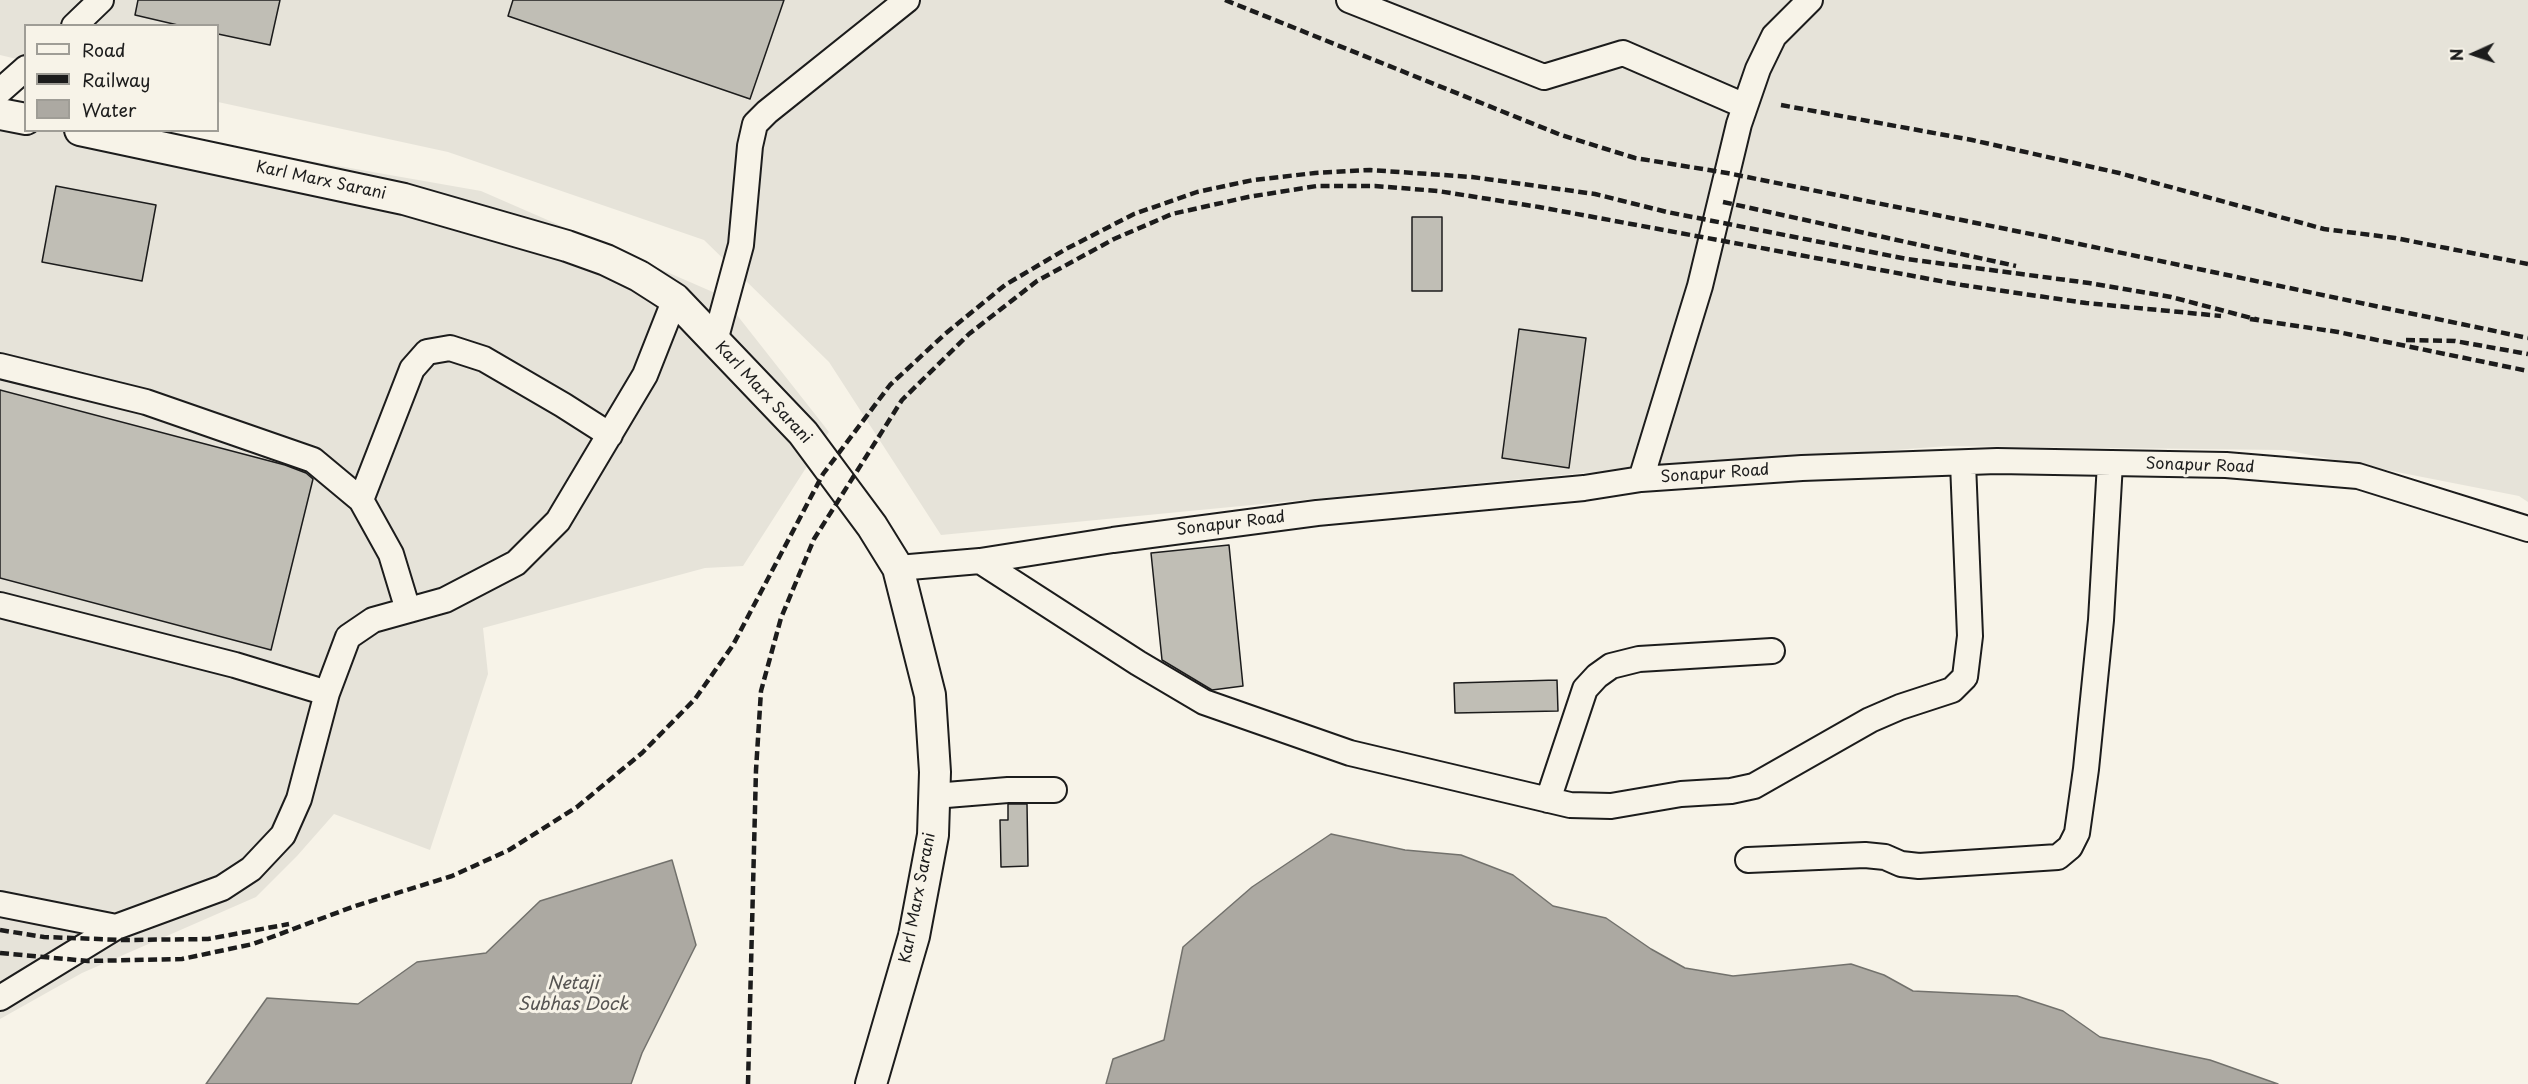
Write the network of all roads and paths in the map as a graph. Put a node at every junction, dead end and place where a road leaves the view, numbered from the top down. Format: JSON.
{"nodes":[{"id":1,"x":101,"y":0,"type":"edge"},
{"id":2,"x":907,"y":0,"type":"edge"},
{"id":3,"x":1349,"y":0,"type":"edge"},
{"id":4,"x":1810,"y":0,"type":"edge"},
{"id":5,"x":76,"y":24,"type":"edge"},
{"id":6,"x":24,"y":70,"type":"edge"},
{"id":7,"x":0,"y":91,"type":"edge"},
{"id":8,"x":1745,"y":106,"type":"junction"},
{"id":9,"x":0,"y":114,"type":"edge"},
{"id":10,"x":24,"y":119,"type":"edge"},
{"id":11,"x":89,"y":132,"type":"edge"},
{"id":12,"x":675,"y":299,"type":"junction"},
{"id":13,"x":715,"y":341,"type":"junction"},
{"id":14,"x":0,"y":366,"type":"edge"},
{"id":15,"x":609,"y":435,"type":"junction"},
{"id":16,"x":1963,"y":463,"type":"junction"},
{"id":17,"x":2110,"y":464,"type":"junction"},
{"id":18,"x":1641,"y":479,"type":"junction"},
{"id":19,"x":361,"y":500,"type":"junction"},
{"id":20,"x":2528,"y":529,"type":"edge"},
{"id":21,"x":980,"y":561,"type":"junction"},
{"id":22,"x":898,"y":568,"type":"junction"},
{"id":23,"x":0,"y":605,"type":"edge"},
{"id":24,"x":408,"y":610,"type":"junction"},
{"id":25,"x":1772,"y":651,"type":"dead end"},
{"id":26,"x":327,"y":693,"type":"junction"},
{"id":27,"x":1054,"y":790,"type":"dead end"},
{"id":28,"x":934,"y":796,"type":"junction"},
{"id":29,"x":1548,"y":800,"type":"junction"},
{"id":30,"x":1748,"y":860,"type":"dead end"},
{"id":31,"x":0,"y":904,"type":"edge"},
{"id":32,"x":116,"y":927,"type":"junction"},
{"id":33,"x":0,"y":998,"type":"edge"},
{"id":34,"x":871,"y":1084,"type":"edge"}],
"edges":[{"from":1,"to":5,"type":"street"},
{"from":2,"to":13,"type":"street"},
{"from":3,"to":8,"type":"street"},
{"from":4,"to":8,"type":"street"},
{"from":6,"to":7,"type":"street"},
{"from":8,"to":18,"type":"street"},
{"from":9,"to":10,"type":"main road"},
{"from":11,"to":12,"type":"main road","name":"Karl Marx Sarani"},
{"from":12,"to":13,"type":"main road","name":"Karl Marx Sarani"},
{"from":12,"to":15,"type":"street"},
{"from":13,"to":22,"type":"main road","name":"Karl Marx Sarani"},
{"from":14,"to":19,"type":"street"},
{"from":15,"to":19,"type":"street"},
{"from":15,"to":24,"type":"street"},
{"from":16,"to":17,"type":"street","name":"Sonapur Road"},
{"from":16,"to":18,"type":"street","name":"Sonapur Road"},
{"from":16,"to":29,"type":"street"},
{"from":17,"to":20,"type":"street","name":"Sonapur Road"},
{"from":17,"to":30,"type":"street"},
{"from":18,"to":21,"type":"street","name":"Sonapur Road"},
{"from":19,"to":24,"type":"street"},
{"from":21,"to":22,"type":"street","name":"Sonapur Road"},
{"from":21,"to":29,"type":"street"},
{"from":22,"to":28,"type":"main road","name":"Karl Marx Sarani"},
{"from":23,"to":26,"type":"street"},
{"from":24,"to":26,"type":"street"},
{"from":25,"to":29,"type":"street"},
{"from":26,"to":32,"type":"street"},
{"from":27,"to":28,"type":"street"},
{"from":28,"to":34,"type":"main road","name":"Karl Marx Sarani"},
{"from":31,"to":32,"type":"street"},
{"from":32,"to":33,"type":"street"}]}
